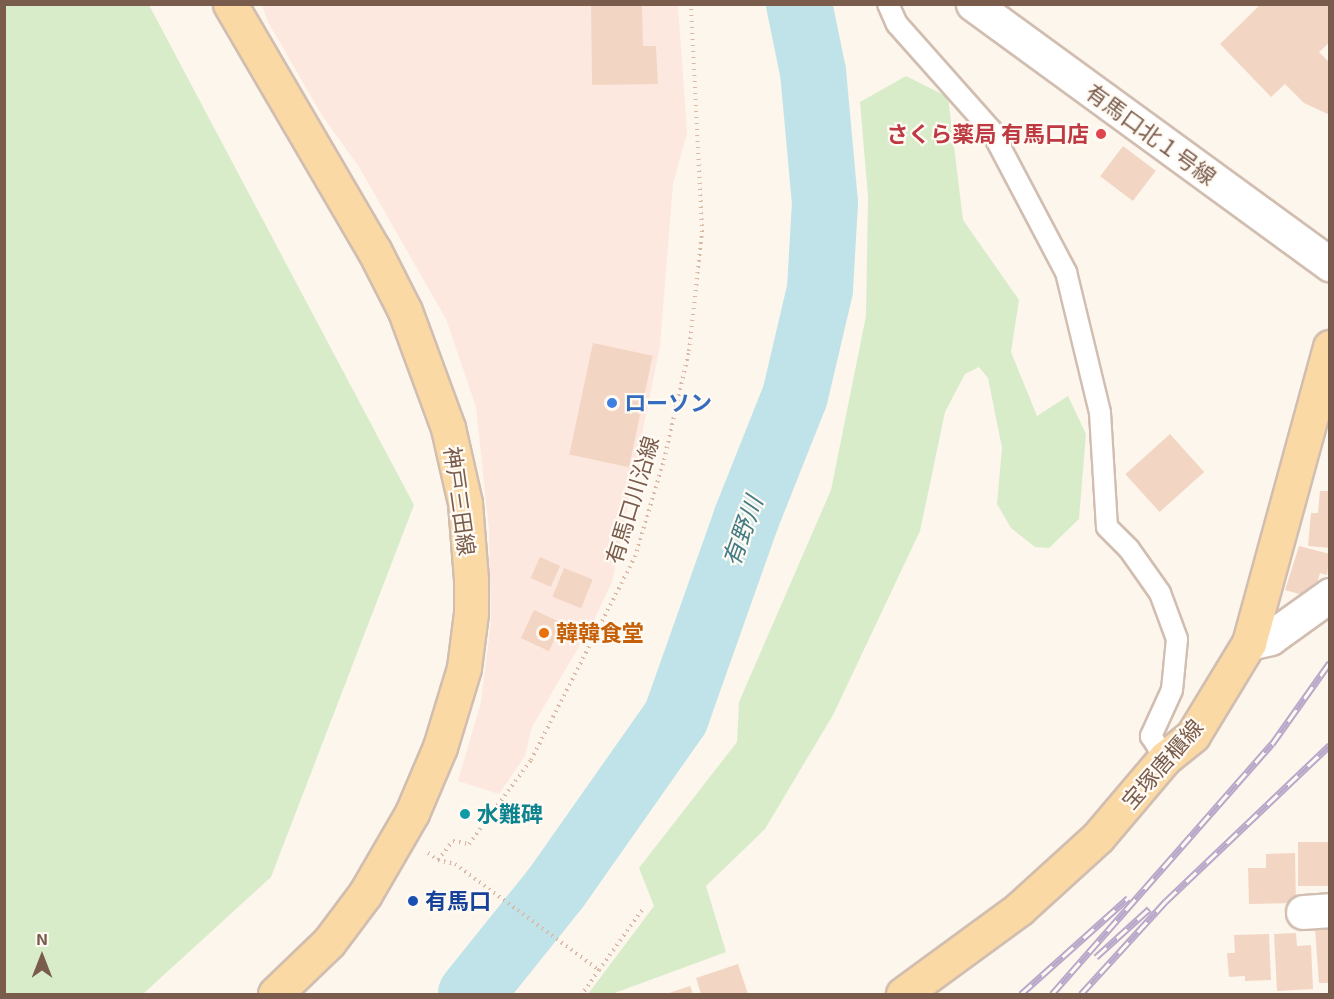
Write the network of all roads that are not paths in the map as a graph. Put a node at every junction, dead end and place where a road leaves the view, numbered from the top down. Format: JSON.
{"nodes":[{"id":1,"x":230,"y":4,"type":"edge"},
{"id":2,"x":888,"y":4,"type":"edge"},
{"id":3,"x":973,"y":4,"type":"edge"},
{"id":4,"x":1329,"y":264,"type":"edge"},
{"id":5,"x":1329,"y":347,"type":"edge"},
{"id":6,"x":1329,"y":595,"type":"edge"},
{"id":7,"x":1249,"y":643,"type":"junction"},
{"id":8,"x":1166,"y":758,"type":"junction"},
{"id":9,"x":275,"y":994,"type":"edge"},
{"id":10,"x":903,"y":994,"type":"edge"}],
"edges":[{"from":1,"to":9,"type":"main road","name":"神戸三田線"},
{"from":2,"to":8,"type":"lane"},
{"from":3,"to":4,"type":"street","name":"有馬口北１号線"},
{"from":5,"to":7,"type":"main road","name":"宝塚唐櫃線"},
{"from":6,"to":7,"type":"street"},
{"from":7,"to":8,"type":"main road","name":"宝塚唐櫃線"},
{"from":8,"to":10,"type":"main road","name":"宝塚唐櫃線"}]}
